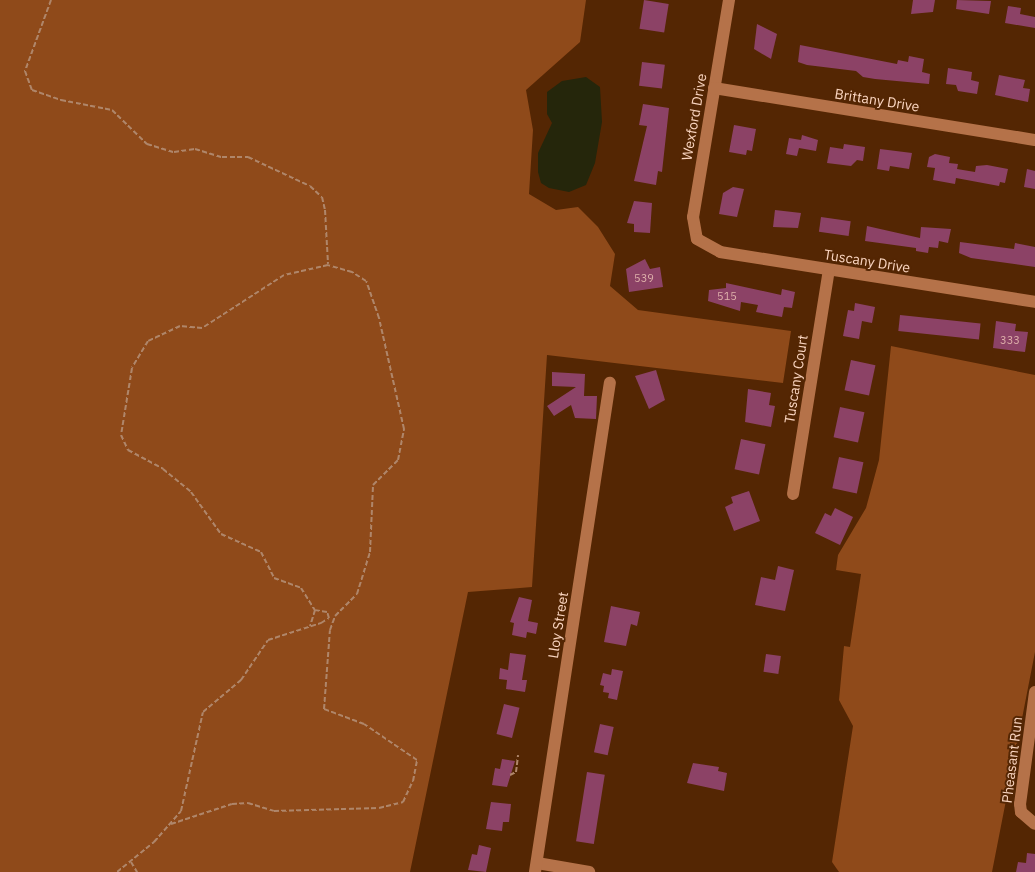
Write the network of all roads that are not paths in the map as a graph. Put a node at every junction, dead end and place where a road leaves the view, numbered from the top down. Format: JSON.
{"nodes":[{"id":1,"x":729,"y":0,"type":"edge"},
{"id":2,"x":714,"y":88,"type":"junction"},
{"id":3,"x":1035,"y":140,"type":"edge"},
{"id":4,"x":697,"y":239,"type":"joint"},
{"id":5,"x":829,"y":270,"type":"junction"},
{"id":6,"x":1035,"y":302,"type":"edge"},
{"id":7,"x":610,"y":383,"type":"dead end"},
{"id":8,"x":793,"y":494,"type":"dead end"},
{"id":9,"x":1035,"y":692,"type":"edge"},
{"id":10,"x":1035,"y":824,"type":"edge"},
{"id":11,"x":536,"y":868,"type":"edge"},
{"id":12,"x":589,"y":872,"type":"edge"}],
"edges":[{"from":1,"to":2,"type":"street","name":"Wexford Drive"},
{"from":2,"to":3,"type":"street","name":"Brittany Drive"},
{"from":2,"to":4,"type":"street","name":"Wexford Drive"},
{"from":4,"to":5,"type":"street","name":"Tuscany Drive"},
{"from":5,"to":6,"type":"street","name":"Tuscany Drive"},
{"from":5,"to":8,"type":"street","name":"Tuscany Court"},
{"from":7,"to":11,"type":"street","name":"Lloy Street"},
{"from":9,"to":10,"type":"street","name":"Pheasant Run"},
{"from":11,"to":12,"type":"street"}]}
